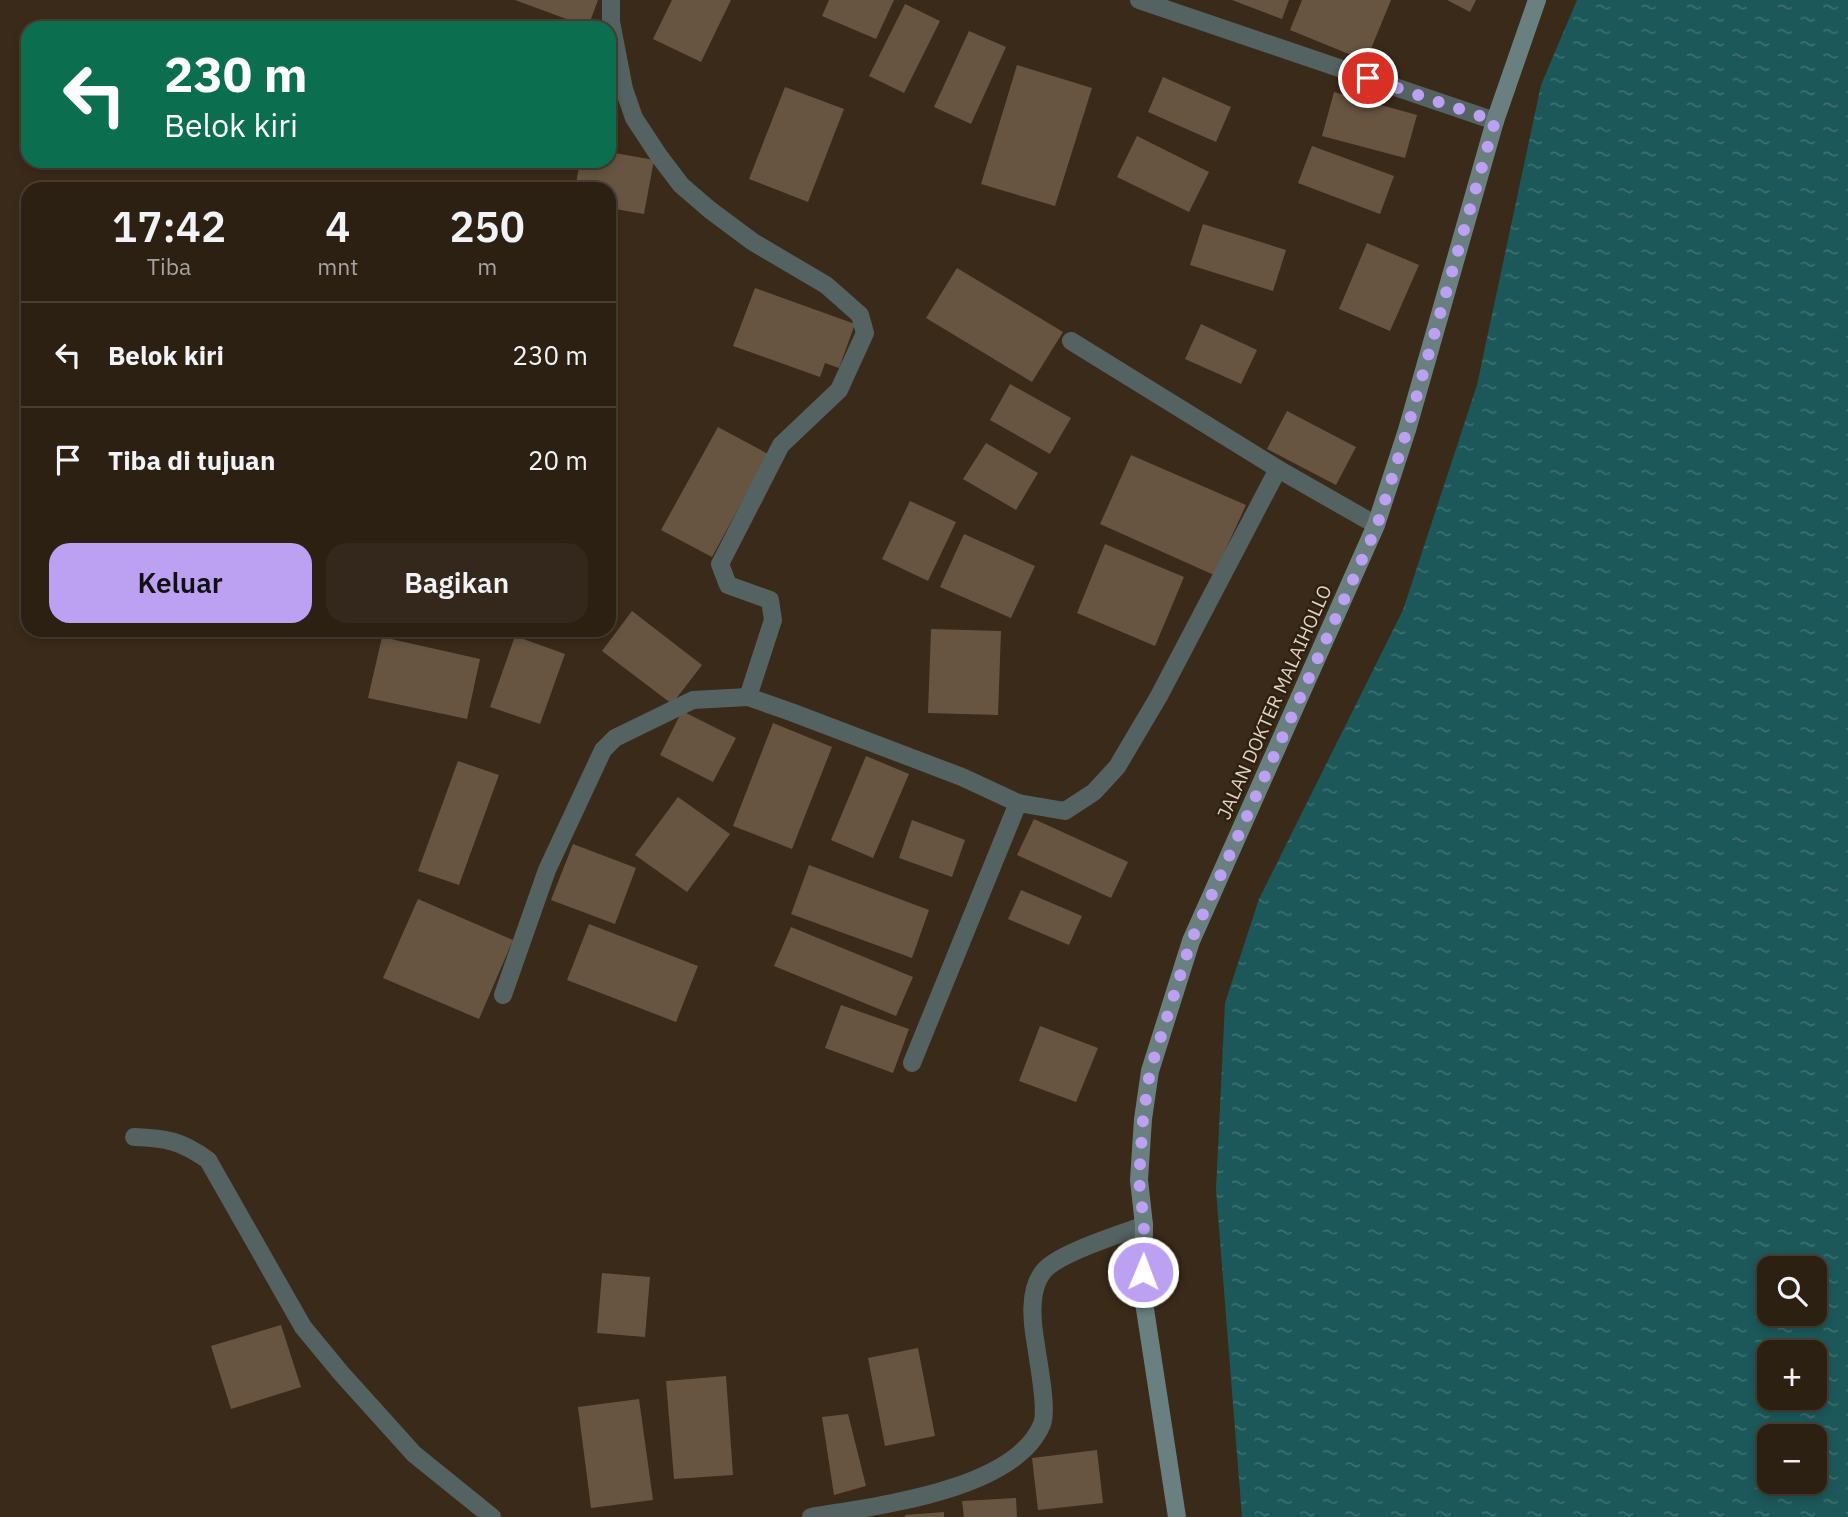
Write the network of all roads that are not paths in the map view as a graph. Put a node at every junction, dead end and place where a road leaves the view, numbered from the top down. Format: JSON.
{"nodes":[{"id":1,"x":611,"y":0,"type":"edge"},
{"id":2,"x":1139,"y":0,"type":"edge"},
{"id":3,"x":1537,"y":0,"type":"edge"},
{"id":4,"x":611,"y":21,"type":"edge"},
{"id":5,"x":616,"y":48,"type":"edge"},
{"id":6,"x":1495,"y":121,"type":"junction"},
{"id":7,"x":1070,"y":341,"type":"dead end"},
{"id":8,"x":1278,"y":469,"type":"junction"},
{"id":9,"x":1377,"y":526,"type":"junction"},
{"id":10,"x":748,"y":697,"type":"junction"},
{"id":11,"x":1018,"y":803,"type":"junction"},
{"id":12,"x":503,"y":995,"type":"dead end"},
{"id":13,"x":912,"y":1063,"type":"dead end"},
{"id":14,"x":134,"y":1137,"type":"dead end"},
{"id":15,"x":1144,"y":1225,"type":"junction"},
{"id":16,"x":492,"y":1517,"type":"edge"},
{"id":17,"x":811,"y":1517,"type":"edge"},
{"id":18,"x":1177,"y":1517,"type":"edge"}],
"edges":[{"from":1,"to":4,"type":"street"},
{"from":2,"to":6,"type":"street"},
{"from":3,"to":6,"type":"main road","name":"JALAN DOKTER MALAIHOLLO"},
{"from":5,"to":10,"type":"street"},
{"from":6,"to":9,"type":"main road","name":"JALAN DOKTER MALAIHOLLO"},
{"from":7,"to":8,"type":"street"},
{"from":8,"to":9,"type":"street"},
{"from":8,"to":11,"type":"street"},
{"from":9,"to":15,"type":"main road","name":"JALAN DOKTER MALAIHOLLO"},
{"from":10,"to":11,"type":"street"},
{"from":10,"to":12,"type":"street"},
{"from":11,"to":13,"type":"street"},
{"from":14,"to":16,"type":"street"},
{"from":15,"to":17,"type":"street"},
{"from":15,"to":18,"type":"main road","name":"JALAN DOKTER MALAIHOLLO"}]}
